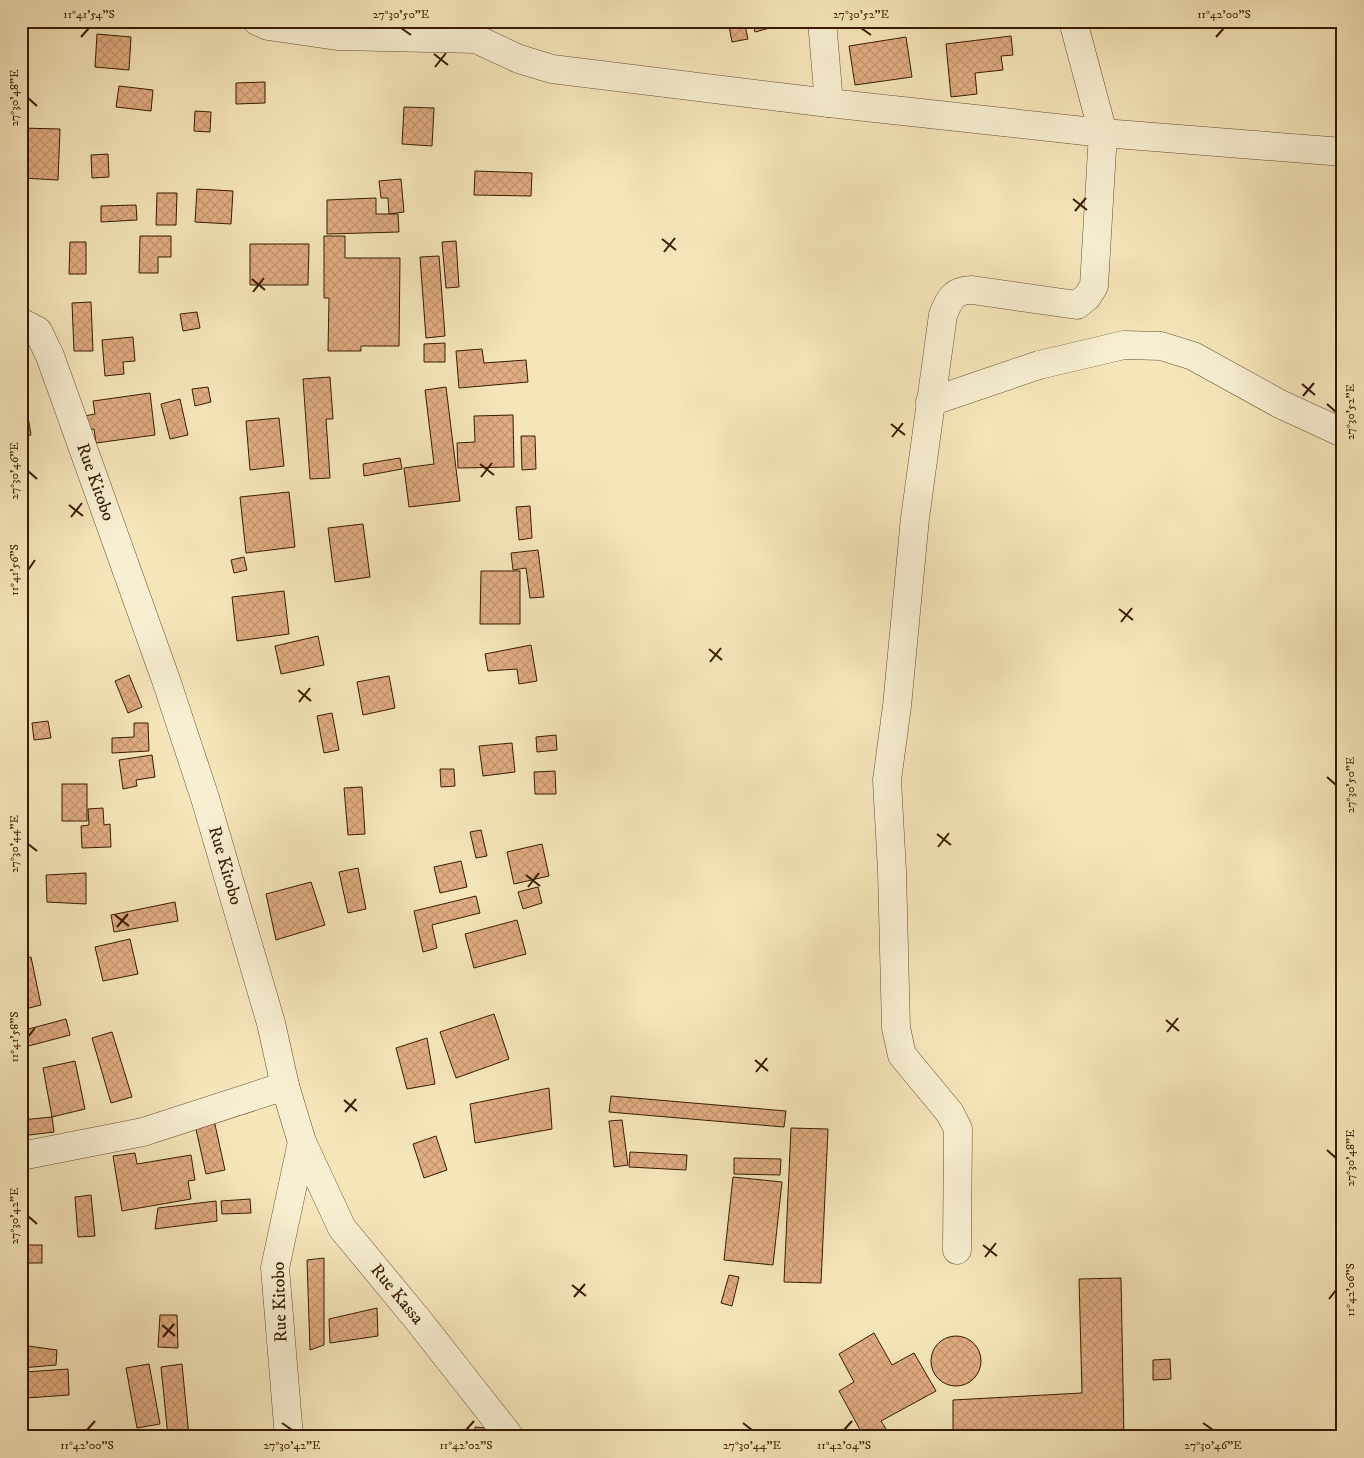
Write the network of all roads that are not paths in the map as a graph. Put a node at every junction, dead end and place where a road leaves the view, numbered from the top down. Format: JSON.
{"nodes":[{"id":1,"x":257,"y":21,"type":"edge"},
{"id":2,"x":822,"y":21,"type":"edge"},
{"id":3,"x":1073,"y":21,"type":"edge"},
{"id":4,"x":479,"y":30,"type":"edge"},
{"id":5,"x":828,"y":103,"type":"junction"},
{"id":6,"x":1102,"y":133,"type":"junction"},
{"id":7,"x":1343,"y":152,"type":"edge"},
{"id":8,"x":21,"y":322,"type":"edge"},
{"id":9,"x":930,"y":402,"type":"junction"},
{"id":10,"x":1343,"y":434,"type":"edge"},
{"id":11,"x":285,"y":1086,"type":"junction"},
{"id":12,"x":302,"y":1142,"type":"junction"},
{"id":13,"x":21,"y":1156,"type":"edge"},
{"id":14,"x":957,"y":1250,"type":"dead end"},
{"id":15,"x":288,"y":1437,"type":"edge"},
{"id":16,"x":510,"y":1437,"type":"edge"}],
"edges":[{"from":1,"to":4,"type":"street"},
{"from":2,"to":5,"type":"street"},
{"from":3,"to":6,"type":"street"},
{"from":4,"to":5,"type":"street"},
{"from":5,"to":6,"type":"street"},
{"from":6,"to":7,"type":"street"},
{"from":6,"to":9,"type":"street"},
{"from":8,"to":11,"type":"street","name":"Rue Kitobo"},
{"from":9,"to":10,"type":"street"},
{"from":9,"to":14,"type":"street"},
{"from":11,"to":12,"type":"street","name":"Rue Kitobo"},
{"from":11,"to":13,"type":"street"},
{"from":12,"to":15,"type":"street","name":"Rue Kitobo"},
{"from":12,"to":16,"type":"street","name":"Rue Kassa"}]}
